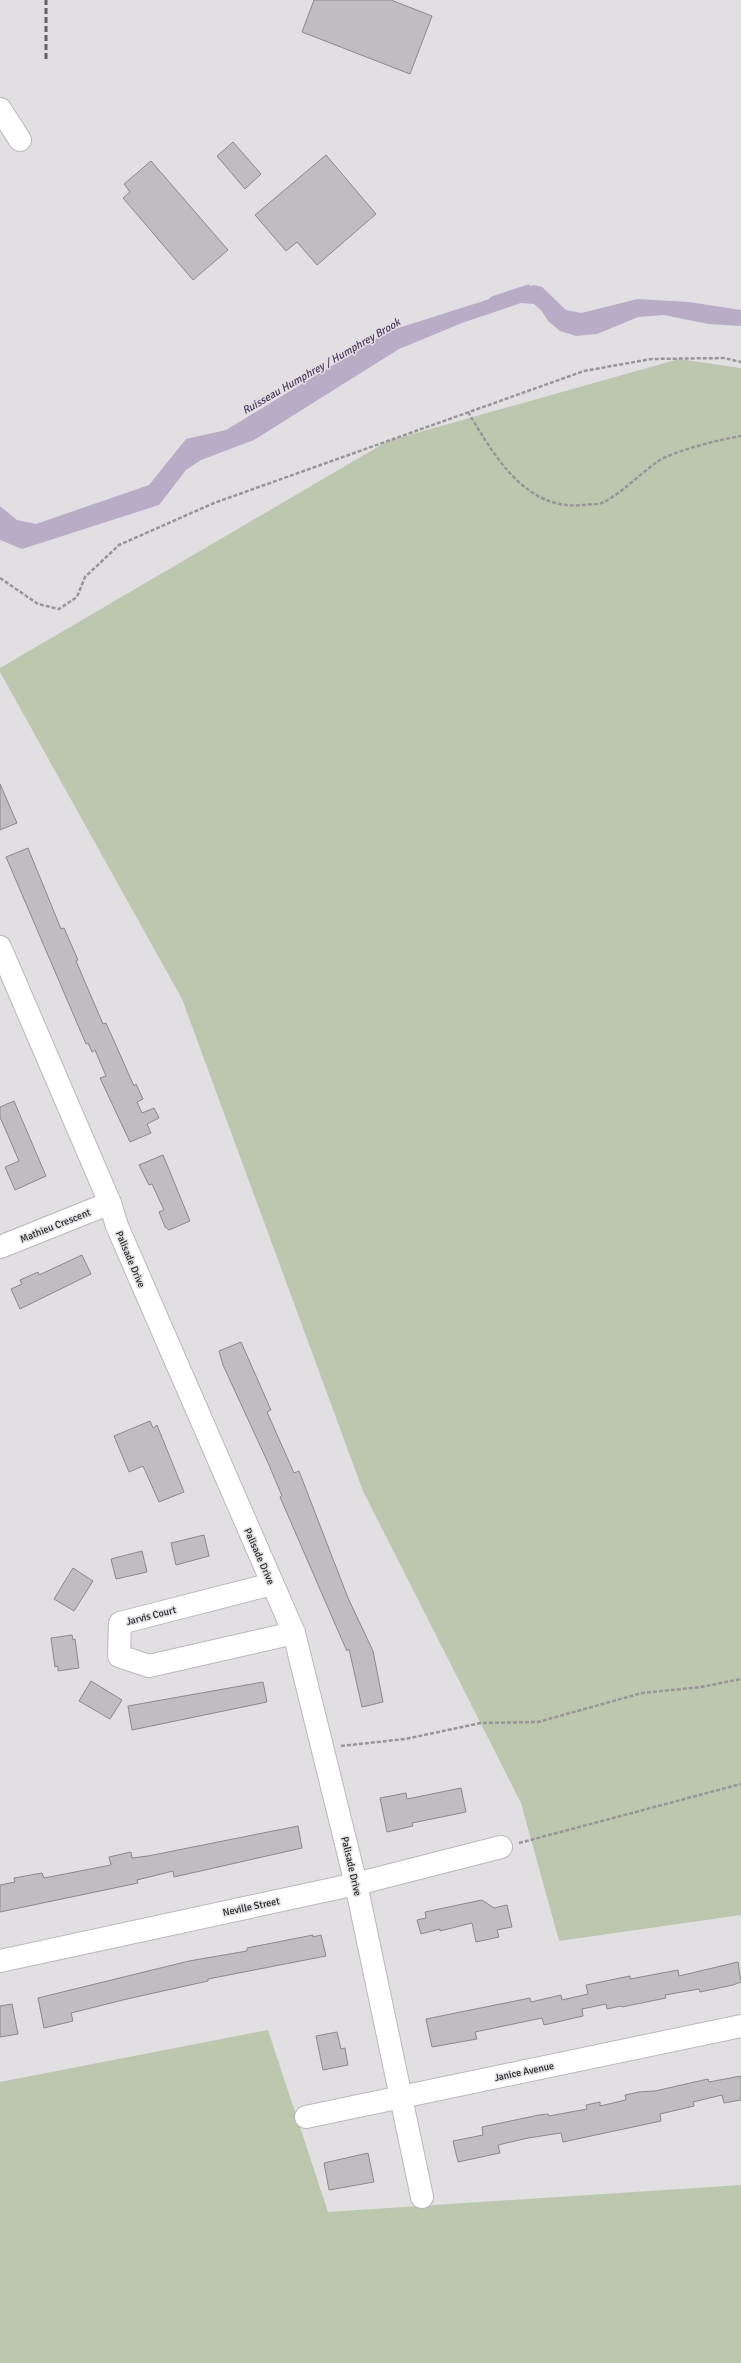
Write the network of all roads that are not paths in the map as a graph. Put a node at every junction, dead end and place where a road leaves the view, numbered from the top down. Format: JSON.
{"nodes":[{"id":1,"x":0,"y":109,"type":"edge"},
{"id":2,"x":20,"y":140,"type":"dead end"},
{"id":3,"x":0,"y":947,"type":"edge"},
{"id":4,"x":7,"y":987,"type":"edge"},
{"id":5,"x":110,"y":1203,"type":"junction"},
{"id":6,"x":0,"y":1247,"type":"edge"},
{"id":7,"x":272,"y":1584,"type":"junction"},
{"id":8,"x":294,"y":1633,"type":"junction"},
{"id":9,"x":501,"y":1847,"type":"road end"},
{"id":10,"x":356,"y":1884,"type":"junction"},
{"id":11,"x":0,"y":1961,"type":"edge"},
{"id":12,"x":741,"y":2026,"type":"edge"},
{"id":13,"x":401,"y":2097,"type":"junction"},
{"id":14,"x":306,"y":2117,"type":"dead end"},
{"id":15,"x":422,"y":2197,"type":"dead end"}],
"edges":[{"from":1,"to":2,"type":"street"},
{"from":3,"to":4,"type":"street","name":"Palisade Drive"},
{"from":4,"to":5,"type":"street","name":"Palisade Drive"},
{"from":5,"to":6,"type":"street","name":"Mathieu Crescent"},
{"from":5,"to":7,"type":"street","name":"Palisade Drive"},
{"from":7,"to":8,"type":"street","name":"Palisade Drive"},
{"from":7,"to":8,"type":"street","name":"Jarvis Court"},
{"from":8,"to":10,"type":"street","name":"Palisade Drive"},
{"from":9,"to":10,"type":"street","name":"Neville Street"},
{"from":10,"to":11,"type":"street","name":"Neville Street"},
{"from":10,"to":13,"type":"street","name":"Palisade Drive"},
{"from":12,"to":13,"type":"street","name":"Janice Avenue"},
{"from":13,"to":14,"type":"street","name":"Janice Avenue"},
{"from":13,"to":15,"type":"street","name":"Palisade Drive"}]}
